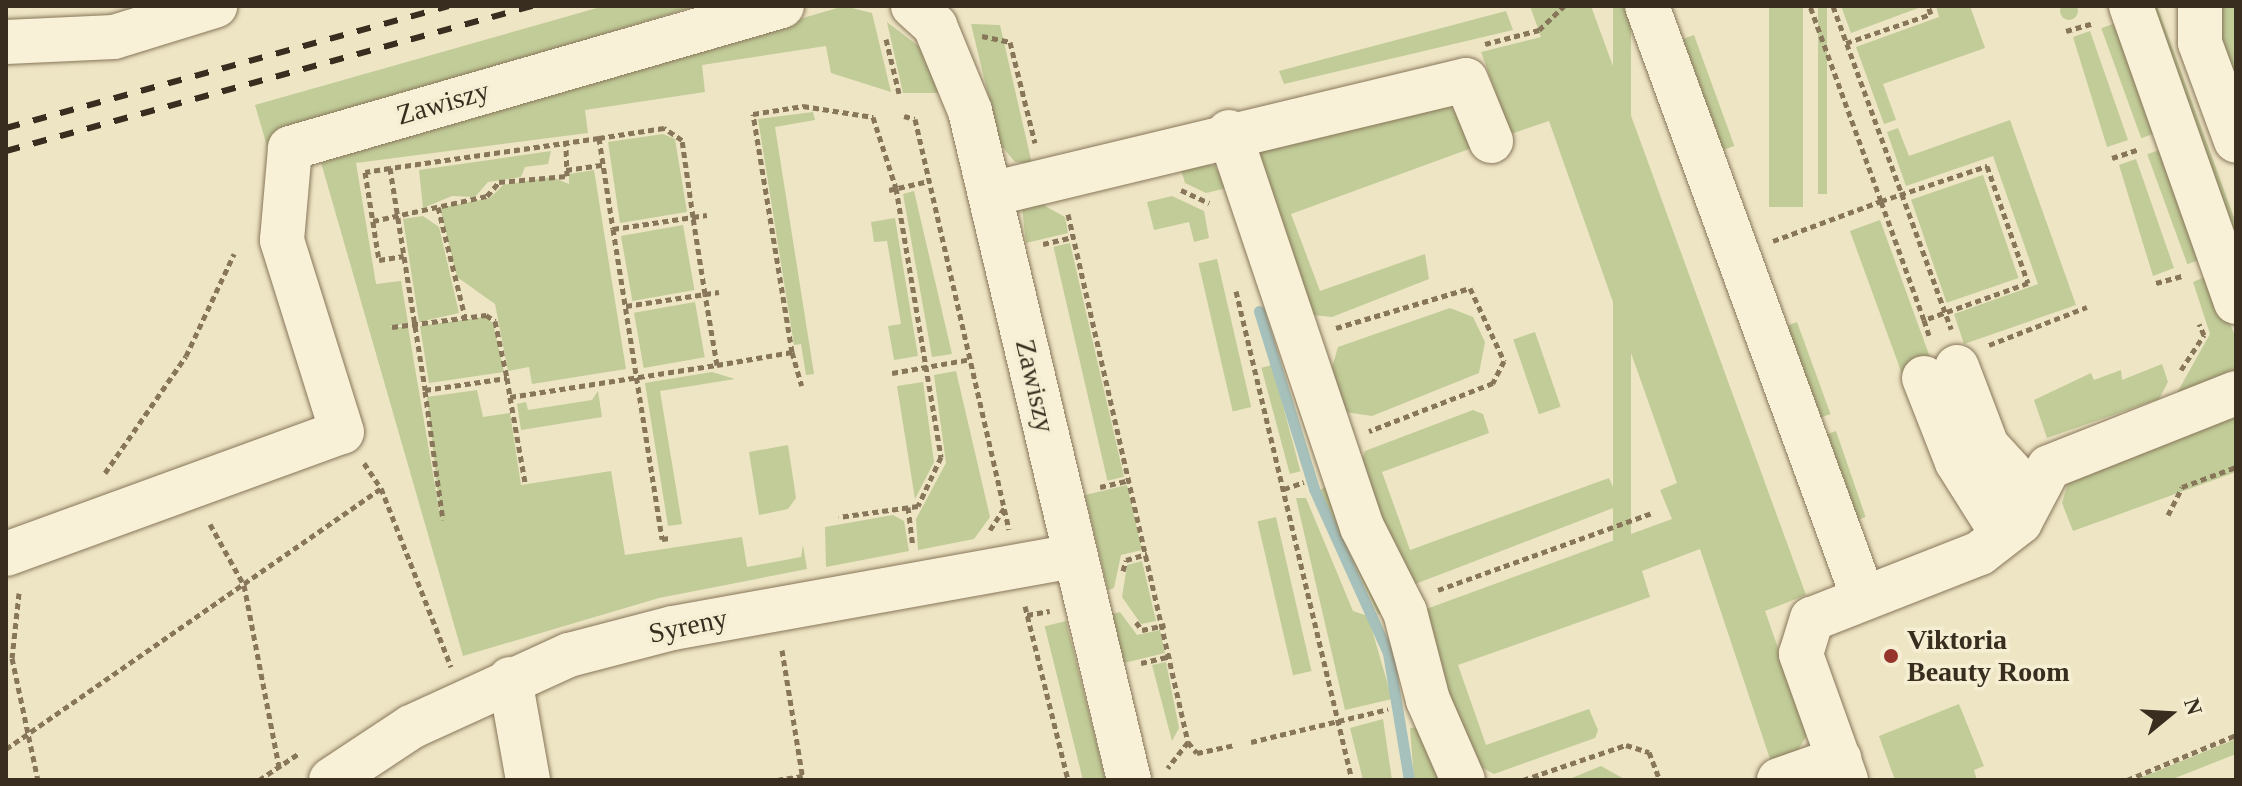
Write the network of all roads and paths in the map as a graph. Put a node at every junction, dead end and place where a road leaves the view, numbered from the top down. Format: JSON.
{"nodes":[{"id":1,"x":215,"y":6,"type":"edge"},
{"id":2,"x":782,"y":6,"type":"edge"},
{"id":3,"x":1647,"y":6,"type":"edge"},
{"id":4,"x":1810,"y":6,"type":"edge"},
{"id":5,"x":1833,"y":6,"type":"edge"},
{"id":6,"x":1928,"y":6,"type":"edge"},
{"id":7,"x":2200,"y":6,"type":"edge"},
{"id":8,"x":2110,"y":10,"type":"edge"},
{"id":9,"x":899,"y":18,"type":"edge"},
{"id":10,"x":2098,"y":37,"type":"dead end"},
{"id":11,"x":6,"y":42,"type":"edge"},
{"id":12,"x":1010,"y":42,"type":"dead end"},
{"id":13,"x":1846,"y":43,"type":"junction"},
{"id":14,"x":899,"y":93,"type":"dead end"},
{"id":15,"x":904,"y":116,"type":"dead end"},
{"id":16,"x":1229,"y":132,"type":"junction"},
{"id":17,"x":2133,"y":135,"type":"dead end"},
{"id":18,"x":599,"y":138,"type":"junction"},
{"id":19,"x":1491,"y":141,"type":"dead end"},
{"id":20,"x":2236,"y":141,"type":"edge"},
{"id":21,"x":566,"y":143,"type":"junction"},
{"id":22,"x":2143,"y":163,"type":"dead end"},
{"id":23,"x":603,"y":165,"type":"junction"},
{"id":24,"x":390,"y":168,"type":"junction"},
{"id":25,"x":566,"y":170,"type":"junction"},
{"id":26,"x":1043,"y":177,"type":"junction"},
{"id":27,"x":929,"y":181,"type":"junction"},
{"id":28,"x":896,"y":188,"type":"junction"},
{"id":29,"x":889,"y":190,"type":"dead end"},
{"id":30,"x":991,"y":194,"type":"junction"},
{"id":31,"x":1903,"y":196,"type":"junction"},
{"id":32,"x":1881,"y":201,"type":"junction"},
{"id":33,"x":438,"y":207,"type":"junction"},
{"id":34,"x":707,"y":215,"type":"dead end"},
{"id":35,"x":398,"y":217,"type":"junction"},
{"id":36,"x":693,"y":217,"type":"junction"},
{"id":37,"x":373,"y":221,"type":"junction"},
{"id":38,"x":613,"y":229,"type":"junction"},
{"id":39,"x":1073,"y":237,"type":"junction"},
{"id":40,"x":1036,"y":245,"type":"dead end"},
{"id":41,"x":234,"y":254,"type":"dead end"},
{"id":42,"x":1738,"y":254,"type":"junction"},
{"id":43,"x":404,"y":256,"type":"junction"},
{"id":44,"x":2177,"y":262,"type":"dead end"},
{"id":45,"x":1233,"y":277,"type":"dead end"},
{"id":46,"x":2188,"y":291,"type":"dead end"},
{"id":47,"x":719,"y":292,"type":"dead end"},
{"id":48,"x":705,"y":294,"type":"junction"},
{"id":49,"x":2236,"y":302,"type":"edge"},
{"id":50,"x":626,"y":306,"type":"junction"},
{"id":51,"x":2193,"y":306,"type":"dead end"},
{"id":52,"x":2087,"y":307,"type":"dead end"},
{"id":53,"x":1944,"y":312,"type":"junction"},
{"id":54,"x":465,"y":317,"type":"junction"},
{"id":55,"x":415,"y":324,"type":"junction"},
{"id":56,"x":392,"y":327,"type":"dead end"},
{"id":57,"x":1297,"y":340,"type":"junction"},
{"id":58,"x":792,"y":352,"type":"junction"},
{"id":59,"x":971,"y":359,"type":"junction"},
{"id":60,"x":1953,"y":359,"type":"junction"},
{"id":61,"x":717,"y":365,"type":"junction"},
{"id":62,"x":926,"y":366,"type":"junction"},
{"id":63,"x":892,"y":373,"type":"dead end"},
{"id":64,"x":636,"y":376,"type":"junction"},
{"id":65,"x":507,"y":378,"type":"junction"},
{"id":66,"x":2175,"y":381,"type":"dead end"},
{"id":67,"x":802,"y":386,"type":"dead end"},
{"id":68,"x":425,"y":390,"type":"junction"},
{"id":69,"x":2236,"y":393,"type":"edge"},
{"id":70,"x":510,"y":397,"type":"junction"},
{"id":71,"x":342,"y":432,"type":"junction"},
{"id":72,"x":1335,"y":445,"type":"junction"},
{"id":73,"x":2236,"y":467,"type":"edge"},
{"id":74,"x":1130,"y":480,"type":"junction"},
{"id":75,"x":100,"y":481,"type":"dead end"},
{"id":76,"x":1308,"y":481,"type":"dead end"},
{"id":77,"x":525,"y":482,"type":"dead end"},
{"id":78,"x":190,"y":487,"type":"junction"},
{"id":79,"x":381,"y":488,"type":"junction"},
{"id":80,"x":1093,"y":489,"type":"dead end"},
{"id":81,"x":1284,"y":489,"type":"junction"},
{"id":82,"x":2033,"y":496,"type":"junction"},
{"id":83,"x":908,"y":507,"type":"junction"},
{"id":84,"x":1652,"y":513,"type":"dead end"},
{"id":85,"x":2168,"y":515,"type":"dead end"},
{"id":86,"x":839,"y":517,"type":"dead end"},
{"id":87,"x":443,"y":520,"type":"dead end"},
{"id":88,"x":2003,"y":535,"type":"junction"},
{"id":89,"x":670,"y":538,"type":"dead end"},
{"id":90,"x":46,"y":539,"type":"junction"},
{"id":91,"x":1011,"y":545,"type":"dead end"},
{"id":92,"x":914,"y":551,"type":"dead end"},
{"id":93,"x":6,"y":554,"type":"edge"},
{"id":94,"x":1148,"y":554,"type":"junction"},
{"id":95,"x":1074,"y":556,"type":"junction"},
{"id":96,"x":244,"y":585,"type":"junction"},
{"id":97,"x":1120,"y":586,"type":"dead end"},
{"id":98,"x":1021,"y":593,"type":"dead end"},
{"id":99,"x":1862,"y":594,"type":"junction"},
{"id":100,"x":1400,"y":603,"type":"junction"},
{"id":101,"x":782,"y":649,"type":"dead end"},
{"id":102,"x":451,"y":667,"type":"dead end"},
{"id":103,"x":510,"y":679,"type":"junction"},
{"id":104,"x":1397,"y":707,"type":"dead end"},
{"id":105,"x":1338,"y":720,"type":"junction"},
{"id":106,"x":30,"y":732,"type":"junction"},
{"id":107,"x":2236,"y":735,"type":"edge"},
{"id":108,"x":1188,"y":742,"type":"junction"},
{"id":109,"x":1251,"y":742,"type":"dead end"},
{"id":110,"x":1234,"y":745,"type":"dead end"},
{"id":111,"x":6,"y":749,"type":"edge"},
{"id":112,"x":279,"y":767,"type":"dead end"},
{"id":113,"x":1843,"y":770,"type":"edge"},
{"id":114,"x":1148,"y":775,"type":"edge"},
{"id":115,"x":803,"y":778,"type":"edge"},
{"id":116,"x":38,"y":780,"type":"edge"},
{"id":117,"x":331,"y":780,"type":"edge"},
{"id":118,"x":528,"y":780,"type":"edge"},
{"id":119,"x":777,"y":780,"type":"edge"},
{"id":120,"x":1068,"y":780,"type":"edge"},
{"id":121,"x":1352,"y":780,"type":"edge"},
{"id":122,"x":1463,"y":780,"type":"edge"},
{"id":123,"x":1523,"y":780,"type":"edge"},
{"id":124,"x":1660,"y":780,"type":"edge"},
{"id":125,"x":1779,"y":780,"type":"edge"},
{"id":126,"x":2127,"y":780,"type":"edge"}],
"edges":[{"from":1,"to":11,"type":"street"},
{"from":2,"to":71,"type":"street","name":"Zawiszy"},
{"from":3,"to":42,"type":"street"},
{"from":4,"to":32,"type":"path"},
{"from":5,"to":13,"type":"path"},
{"from":6,"to":13,"type":"path"},
{"from":7,"to":20,"type":"street"},
{"from":8,"to":10,"type":"path"},
{"from":8,"to":49,"type":"street"},
{"from":9,"to":14,"type":"path"},
{"from":9,"to":30,"type":"street","name":"Zawiszy"},
{"from":12,"to":26,"type":"path"},
{"from":13,"to":31,"type":"path"},
{"from":15,"to":27,"type":"path"},
{"from":16,"to":19,"type":"street"},
{"from":16,"to":26,"type":"street"},
{"from":16,"to":57,"type":"street"},
{"from":17,"to":22,"type":"path"},
{"from":18,"to":21,"type":"path"},
{"from":18,"to":23,"type":"path"},
{"from":18,"to":36,"type":"path"},
{"from":21,"to":24,"type":"path"},
{"from":21,"to":25,"type":"path"},
{"from":23,"to":25,"type":"path"},
{"from":23,"to":38,"type":"path"},
{"from":24,"to":35,"type":"path"},
{"from":24,"to":37,"type":"path"},
{"from":25,"to":33,"type":"path"},
{"from":26,"to":30,"type":"street"},
{"from":26,"to":39,"type":"path"},
{"from":27,"to":28,"type":"path"},
{"from":27,"to":59,"type":"path"},
{"from":28,"to":29,"type":"path"},
{"from":28,"to":58,"type":"path"},
{"from":28,"to":62,"type":"path"},
{"from":30,"to":95,"type":"street","name":"Zawiszy"},
{"from":31,"to":32,"type":"path"},
{"from":31,"to":53,"type":"path"},
{"from":31,"to":53,"type":"path"},
{"from":32,"to":42,"type":"path"},
{"from":32,"to":53,"type":"path"},
{"from":33,"to":35,"type":"path"},
{"from":33,"to":54,"type":"path"},
{"from":34,"to":36,"type":"path"},
{"from":35,"to":37,"type":"path"},
{"from":35,"to":43,"type":"path"},
{"from":36,"to":38,"type":"path"},
{"from":36,"to":48,"type":"path"},
{"from":37,"to":43,"type":"path"},
{"from":38,"to":50,"type":"path"},
{"from":39,"to":40,"type":"path"},
{"from":39,"to":74,"type":"path"},
{"from":41,"to":75,"type":"path"},
{"from":42,"to":99,"type":"street"},
{"from":43,"to":55,"type":"path"},
{"from":44,"to":46,"type":"path"},
{"from":45,"to":81,"type":"path"},
{"from":47,"to":48,"type":"path"},
{"from":48,"to":50,"type":"path"},
{"from":48,"to":61,"type":"path"},
{"from":50,"to":64,"type":"path"},
{"from":51,"to":66,"type":"path"},
{"from":52,"to":60,"type":"path"},
{"from":53,"to":60,"type":"path"},
{"from":54,"to":55,"type":"path"},
{"from":54,"to":65,"type":"path"},
{"from":55,"to":56,"type":"path"},
{"from":55,"to":68,"type":"path"},
{"from":57,"to":72,"type":"street"},
{"from":57,"to":72,"type":"path"},
{"from":58,"to":61,"type":"path"},
{"from":58,"to":67,"type":"path"},
{"from":59,"to":62,"type":"path"},
{"from":59,"to":91,"type":"path"},
{"from":60,"to":82,"type":"street"},
{"from":60,"to":88,"type":"street"},
{"from":61,"to":64,"type":"path"},
{"from":62,"to":63,"type":"path"},
{"from":62,"to":83,"type":"path"},
{"from":64,"to":70,"type":"path"},
{"from":64,"to":89,"type":"path"},
{"from":65,"to":68,"type":"path"},
{"from":65,"to":70,"type":"path"},
{"from":68,"to":87,"type":"path"},
{"from":69,"to":82,"type":"street"},
{"from":70,"to":77,"type":"path"},
{"from":71,"to":78,"type":"street"},
{"from":71,"to":79,"type":"path"},
{"from":72,"to":100,"type":"street"},
{"from":73,"to":85,"type":"path"},
{"from":74,"to":80,"type":"path"},
{"from":74,"to":94,"type":"path"},
{"from":76,"to":81,"type":"path"},
{"from":78,"to":90,"type":"street"},
{"from":78,"to":96,"type":"path"},
{"from":79,"to":96,"type":"path"},
{"from":79,"to":102,"type":"path"},
{"from":81,"to":105,"type":"path"},
{"from":82,"to":88,"type":"street"},
{"from":83,"to":86,"type":"path"},
{"from":83,"to":92,"type":"path"},
{"from":84,"to":100,"type":"path"},
{"from":88,"to":99,"type":"street"},
{"from":90,"to":93,"type":"street"},
{"from":90,"to":106,"type":"path"},
{"from":94,"to":97,"type":"path"},
{"from":94,"to":108,"type":"path"},
{"from":95,"to":103,"type":"street","name":"Syreny"},
{"from":95,"to":114,"type":"street","name":"Zawiszy"},
{"from":96,"to":106,"type":"path"},
{"from":96,"to":112,"type":"path"},
{"from":98,"to":120,"type":"path"},
{"from":99,"to":113,"type":"street"},
{"from":100,"to":122,"type":"street"},
{"from":101,"to":115,"type":"path"},
{"from":103,"to":117,"type":"street","name":"Syreny"},
{"from":103,"to":118,"type":"street"},
{"from":104,"to":105,"type":"path"},
{"from":105,"to":109,"type":"path"},
{"from":105,"to":121,"type":"path"},
{"from":106,"to":111,"type":"path"},
{"from":106,"to":116,"type":"path"},
{"from":107,"to":126,"type":"path"},
{"from":108,"to":110,"type":"path"},
{"from":108,"to":114,"type":"path"},
{"from":113,"to":125,"type":"street"},
{"from":115,"to":119,"type":"path"},
{"from":123,"to":124,"type":"path"}]}
